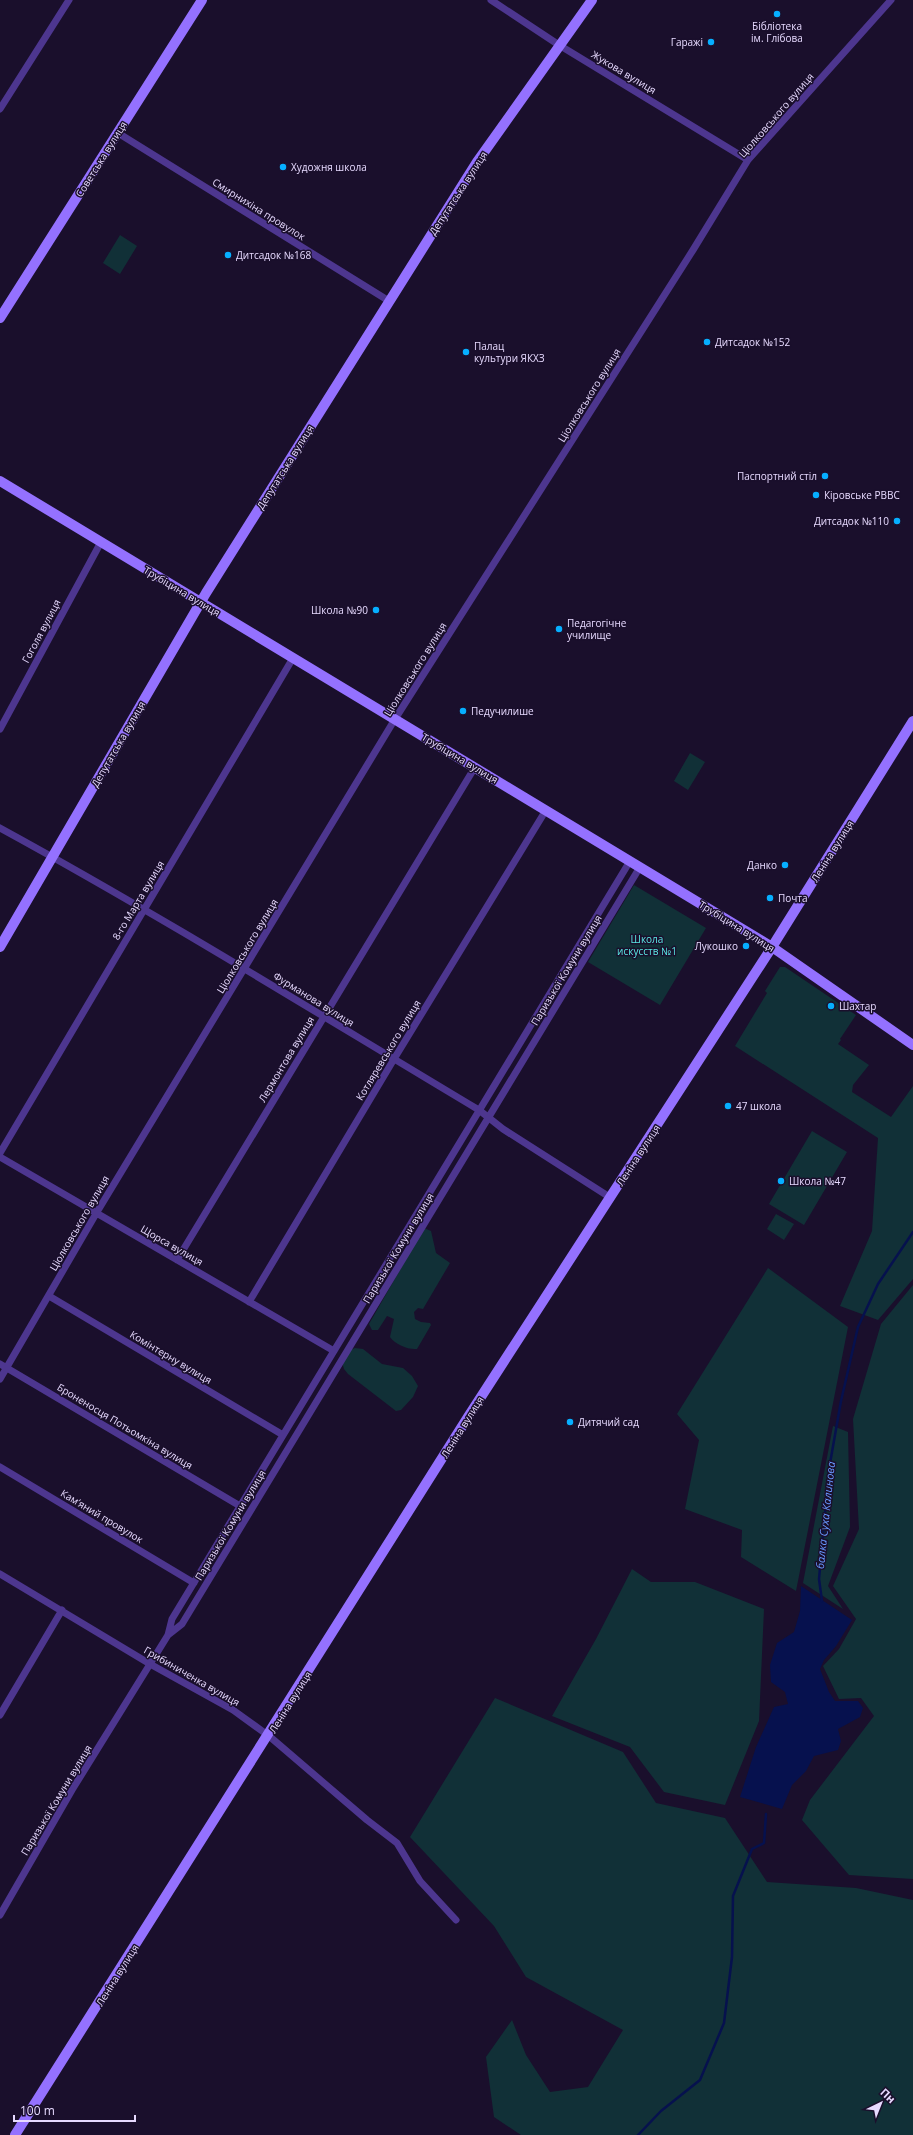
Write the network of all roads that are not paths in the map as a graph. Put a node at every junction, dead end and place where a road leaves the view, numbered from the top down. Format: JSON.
{"nodes":[{"id":1,"x":69,"y":0,"type":"edge"},
{"id":2,"x":202,"y":0,"type":"edge"},
{"id":3,"x":491,"y":0,"type":"edge"},
{"id":4,"x":592,"y":0,"type":"edge"},
{"id":5,"x":891,"y":0,"type":"edge"},
{"id":6,"x":559,"y":45,"type":"junction"},
{"id":7,"x":0,"y":109,"type":"edge"},
{"id":8,"x":118,"y":133,"type":"junction"},
{"id":9,"x":748,"y":160,"type":"junction"},
{"id":10,"x":389,"y":301,"type":"junction"},
{"id":11,"x":0,"y":318,"type":"edge"},
{"id":12,"x":0,"y":482,"type":"edge"},
{"id":13,"x":100,"y":542,"type":"junction"},
{"id":14,"x":200,"y":602,"type":"junction"},
{"id":15,"x":293,"y":658,"type":"junction"},
{"id":16,"x":395,"y":719,"type":"junction"},
{"id":17,"x":913,"y":721,"type":"edge"},
{"id":18,"x":0,"y":729,"type":"edge"},
{"id":19,"x":475,"y":767,"type":"junction"},
{"id":20,"x":546,"y":810,"type":"junction"},
{"id":21,"x":0,"y":828,"type":"edge"},
{"id":22,"x":52,"y":857,"type":"junction"},
{"id":23,"x":630,"y":860,"type":"junction"},
{"id":24,"x":640,"y":866,"type":"junction"},
{"id":25,"x":145,"y":909,"type":"junction"},
{"id":26,"x":0,"y":947,"type":"edge"},
{"id":27,"x":772,"y":947,"type":"junction"},
{"id":28,"x":246,"y":968,"type":"junction"},
{"id":29,"x":323,"y":1017,"type":"junction"},
{"id":30,"x":913,"y":1045,"type":"edge"},
{"id":31,"x":394,"y":1059,"type":"junction"},
{"id":32,"x":480,"y":1110,"type":"junction"},
{"id":33,"x":488,"y":1117,"type":"junction"},
{"id":34,"x":0,"y":1153,"type":"edge"},
{"id":35,"x":0,"y":1157,"type":"edge"},
{"id":36,"x":611,"y":1198,"type":"junction"},
{"id":37,"x":97,"y":1212,"type":"junction"},
{"id":38,"x":177,"y":1260,"type":"junction"},
{"id":39,"x":48,"y":1296,"type":"junction"},
{"id":40,"x":249,"y":1302,"type":"junction"},
{"id":41,"x":334,"y":1351,"type":"junction"},
{"id":42,"x":3,"y":1366,"type":"edge"},
{"id":43,"x":0,"y":1379,"type":"edge"},
{"id":44,"x":283,"y":1435,"type":"junction"},
{"id":45,"x":0,"y":1467,"type":"edge"},
{"id":46,"x":240,"y":1506,"type":"junction"},
{"id":47,"x":0,"y":1574,"type":"edge"},
{"id":48,"x":194,"y":1583,"type":"junction"},
{"id":49,"x":62,"y":1610,"type":"junction"},
{"id":50,"x":168,"y":1635,"type":"junction"},
{"id":51,"x":150,"y":1664,"type":"junction"},
{"id":52,"x":0,"y":1715,"type":"edge"},
{"id":53,"x":269,"y":1736,"type":"junction"},
{"id":54,"x":0,"y":1915,"type":"edge"},
{"id":55,"x":456,"y":1920,"type":"dead end"},
{"id":56,"x":15,"y":2135,"type":"edge"}],
"edges":[{"from":1,"to":7,"type":"street"},
{"from":2,"to":8,"type":"street","name":"Советська вулиця"},
{"from":3,"to":6,"type":"street","name":"Жукова вулиця"},
{"from":4,"to":6,"type":"street","name":"Депутатська вулиця"},
{"from":5,"to":9,"type":"street","name":"Ціолковського вулиця"},
{"from":6,"to":9,"type":"street","name":"Жукова вулиця"},
{"from":6,"to":10,"type":"street","name":"Депутатська вулиця"},
{"from":8,"to":10,"type":"street","name":"Смирнихіна провулок"},
{"from":8,"to":11,"type":"street","name":"Советська вулиця"},
{"from":9,"to":16,"type":"street","name":"Ціолковського вулиця"},
{"from":10,"to":14,"type":"street","name":"Депутатська вулиця"},
{"from":12,"to":13,"type":"street","name":"Трубіцина вулиця"},
{"from":13,"to":14,"type":"street","name":"Трубіцина вулиця"},
{"from":13,"to":18,"type":"street","name":"Гоголя вулиця"},
{"from":14,"to":15,"type":"street","name":"Трубіцина вулиця"},
{"from":14,"to":22,"type":"street","name":"Депутатська вулиця"},
{"from":15,"to":16,"type":"street","name":"Трубіцина вулиця"},
{"from":15,"to":25,"type":"street","name":"8-го Марта вулиця"},
{"from":16,"to":19,"type":"street","name":"Трубіцина вулиця"},
{"from":16,"to":28,"type":"street","name":"Ціолковського вулиця"},
{"from":17,"to":27,"type":"street","name":"Леніна вулиця"},
{"from":19,"to":20,"type":"street","name":"Трубіцина вулиця"},
{"from":19,"to":29,"type":"street","name":"Лермонтова вулиця"},
{"from":20,"to":23,"type":"street","name":"Трубіцина вулиця"},
{"from":20,"to":31,"type":"street","name":"Котляревського вулиця"},
{"from":21,"to":22,"type":"street","name":"Фурманова вулиця"},
{"from":22,"to":25,"type":"street","name":"Фурманова вулиця"},
{"from":22,"to":26,"type":"street","name":"Депутатська вулиця"},
{"from":23,"to":24,"type":"street","name":"Трубіцина вулиця"},
{"from":23,"to":32,"type":"street","name":"Паризької Комуни вулиця"},
{"from":24,"to":27,"type":"street","name":"Трубіцина вулиця"},
{"from":24,"to":33,"type":"street","name":"Паризької Комуни вулиця"},
{"from":25,"to":28,"type":"street","name":"Фурманова вулиця"},
{"from":25,"to":34,"type":"street","name":"8-го Марта вулиця"},
{"from":27,"to":30,"type":"street","name":"Трубіцина вулиця"},
{"from":27,"to":36,"type":"street","name":"Леніна вулиця"},
{"from":28,"to":29,"type":"street","name":"Фурманова вулиця"},
{"from":28,"to":37,"type":"street","name":"Ціолковського вулиця"},
{"from":29,"to":31,"type":"street","name":"Фурманова вулиця"},
{"from":29,"to":38,"type":"street","name":"Лермонтова вулиця"},
{"from":31,"to":32,"type":"street","name":"Фурманова вулиця"},
{"from":31,"to":40,"type":"street","name":"Котляревського вулиця"},
{"from":32,"to":33,"type":"street","name":"Фурманова вулиця"},
{"from":32,"to":41,"type":"street","name":"Паризької Комуни вулиця"},
{"from":33,"to":36,"type":"street","name":"Фурманова вулиця"},
{"from":33,"to":50,"type":"street","name":"Паризької Комуни вулиця"},
{"from":35,"to":37,"type":"street","name":"Щорса вулиця"},
{"from":36,"to":53,"type":"street","name":"Леніна вулиця"},
{"from":37,"to":38,"type":"street","name":"Щорса вулиця"},
{"from":37,"to":39,"type":"street","name":"Ціолковського вулиця"},
{"from":38,"to":40,"type":"street","name":"Щорса вулиця"},
{"from":39,"to":42,"type":"street","name":"Ціолковського вулиця"},
{"from":39,"to":44,"type":"street","name":"Комінтерну вулиця"},
{"from":40,"to":41,"type":"street","name":"Щорса вулиця"},
{"from":41,"to":44,"type":"street","name":"Паризької Комуни вулиця"},
{"from":42,"to":43,"type":"street","name":"Ціолковського вулиця"},
{"from":42,"to":46,"type":"street","name":"Броненосця Потьомкіна вулиця"},
{"from":44,"to":46,"type":"street","name":"Паризької Комуни вулиця"},
{"from":45,"to":48,"type":"street","name":"Кам’яний провулок"},
{"from":46,"to":48,"type":"street","name":"Паризької Комуни вулиця"},
{"from":47,"to":49,"type":"street","name":"Грибиниченка вулиця"},
{"from":48,"to":50,"type":"street","name":"Паризької Комуни вулиця"},
{"from":49,"to":51,"type":"street","name":"Грибиниченка вулиця"},
{"from":49,"to":52,"type":"street"},
{"from":50,"to":51,"type":"street","name":"Паризької Комуни вулиця"},
{"from":51,"to":53,"type":"street","name":"Грибиниченка вулиця"},
{"from":51,"to":54,"type":"street","name":"Паризької Комуни вулиця"},
{"from":53,"to":55,"type":"street","name":"Грибиниченка вулиця"},
{"from":53,"to":56,"type":"street","name":"Леніна вулиця"}]}
